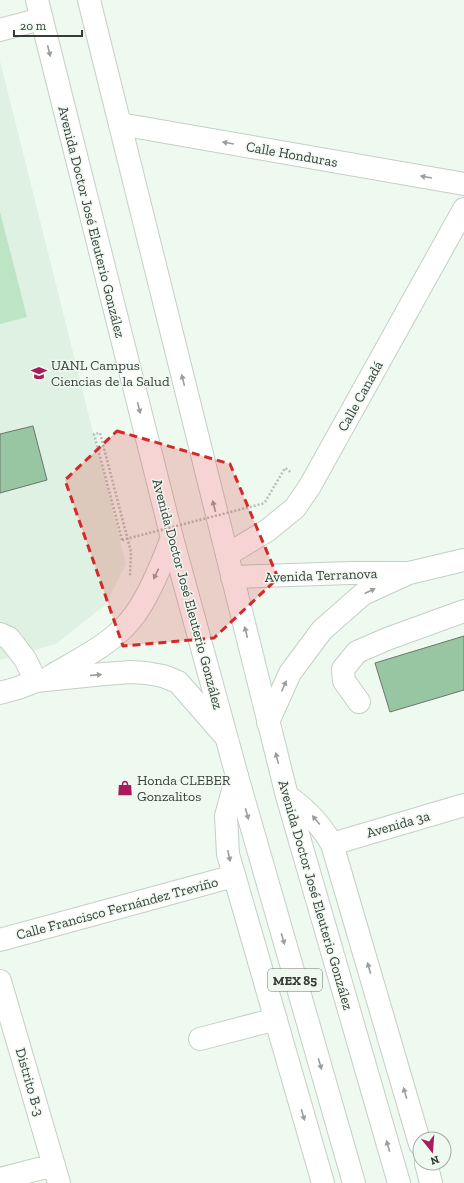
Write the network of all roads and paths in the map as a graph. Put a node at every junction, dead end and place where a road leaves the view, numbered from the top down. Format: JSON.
{"nodes":[{"id":1,"x":89,"y":0,"type":"edge"},
{"id":2,"x":39,"y":10,"type":"edge"},
{"id":3,"x":0,"y":30,"type":"edge"},
{"id":4,"x":120,"y":124,"type":"junction"},
{"id":5,"x":464,"y":184,"type":"edge"},
{"id":6,"x":464,"y":209,"type":"edge"},
{"id":7,"x":285,"y":468,"type":"dead end"},
{"id":8,"x":172,"y":538,"type":"junction"},
{"id":9,"x":227,"y":555,"type":"junction"},
{"id":10,"x":464,"y":560,"type":"edge"},
{"id":11,"x":409,"y":573,"type":"junction"},
{"id":12,"x":232,"y":577,"type":"junction"},
{"id":13,"x":130,"y":580,"type":"dead end"},
{"id":14,"x":464,"y":612,"type":"edge"},
{"id":15,"x":0,"y":634,"type":"edge"},
{"id":16,"x":40,"y":681,"type":"junction"},
{"id":17,"x":0,"y":693,"type":"edge"},
{"id":18,"x":358,"y":702,"type":"dead end"},
{"id":19,"x":268,"y":722,"type":"junction"},
{"id":20,"x":226,"y":738,"type":"junction"},
{"id":21,"x":237,"y":776,"type":"junction"},
{"id":22,"x":287,"y":796,"type":"junction"},
{"id":23,"x":464,"y":805,"type":"edge"},
{"id":24,"x":332,"y":844,"type":"junction"},
{"id":25,"x":234,"y":876,"type":"junction"},
{"id":26,"x":0,"y":940,"type":"edge"},
{"id":27,"x":0,"y":980,"type":"edge"},
{"id":28,"x":276,"y":1019,"type":"junction"},
{"id":29,"x":200,"y":1039,"type":"dead end"},
{"id":30,"x":416,"y":1131,"type":"edge"},
{"id":31,"x":428,"y":1171,"type":"edge"},
{"id":32,"x":56,"y":1174,"type":"edge"},
{"id":33,"x":0,"y":1179,"type":"edge"},
{"id":34,"x":323,"y":1183,"type":"edge"},
{"id":35,"x":354,"y":1183,"type":"edge"},
{"id":36,"x":399,"y":1183,"type":"edge"},
{"id":37,"x":432,"y":1183,"type":"edge"}],
"edges":[{"from":1,"to":4,"type":"main road","name":"Avenida Doctor José Eleuterio González","number":"MEX 85"},
{"from":2,"to":3,"type":"main road"},
{"from":2,"to":8,"type":"main road","name":"Avenida Doctor José Eleuterio González","number":"MEX 85","one_way":true},
{"from":5,"to":4,"type":"main road","name":"Calle Honduras","one_way":true},
{"from":9,"to":4,"type":"main road","name":"Avenida Doctor José Eleuterio González","number":"MEX 85","one_way":true},
{"from":6,"to":9,"type":"main road","name":"Calle Canadá"},
{"from":7,"to":13,"type":"path","bridge":true},
{"from":8,"to":16,"type":"main road","one_way":true},
{"from":8,"to":20,"type":"main road","name":"Avenida Doctor José Eleuterio González","number":"MEX 85"},
{"from":9,"to":12,"type":"main road","name":"Avenida Doctor José Eleuterio González","number":"MEX 85"},
{"from":10,"to":11,"type":"main road","name":"Avenida Terranova"},
{"from":11,"to":12,"type":"main road","name":"Avenida Terranova"},
{"from":19,"to":11,"type":"main road","name":"Avenida Terranova","one_way":true},
{"from":19,"to":12,"type":"main road","name":"Avenida Doctor José Eleuterio González","number":"MEX 85","one_way":true},
{"from":14,"to":18,"type":"main road"},
{"from":15,"to":16,"type":"main road"},
{"from":16,"to":17,"type":"main road"},
{"from":16,"to":20,"type":"main road","one_way":true},
{"from":22,"to":19,"type":"main road","name":"Avenida Doctor José Eleuterio González","number":"MEX 85","one_way":true},
{"from":20,"to":21,"type":"main road","name":"Avenida Doctor José Eleuterio González","number":"MEX 85"},
{"from":21,"to":25,"type":"main road","one_way":true},
{"from":21,"to":35,"type":"main road","name":"Avenida Doctor José Eleuterio González","number":"MEX 85","one_way":true},
{"from":24,"to":22,"type":"main road","one_way":true},
{"from":36,"to":22,"type":"main road","name":"Avenida Doctor José Eleuterio González","number":"MEX 85","one_way":true},
{"from":23,"to":24,"type":"main road","name":"Avenida 3a"},
{"from":30,"to":24,"type":"main road","one_way":true},
{"from":25,"to":26,"type":"main road","name":"Calle Francisco Fernández Treviño"},
{"from":25,"to":28,"type":"main road"},
{"from":27,"to":32,"type":"main road","name":"Distrito B-3"},
{"from":28,"to":29,"type":"main road"},
{"from":28,"to":34,"type":"main road","one_way":true},
{"from":31,"to":37,"type":"main road"},
{"from":32,"to":33,"type":"main road"}]}
